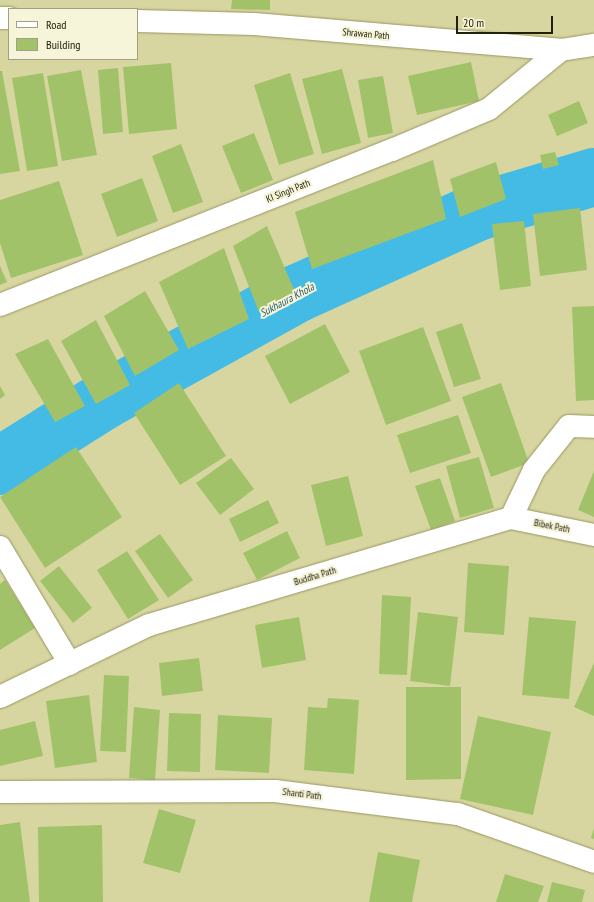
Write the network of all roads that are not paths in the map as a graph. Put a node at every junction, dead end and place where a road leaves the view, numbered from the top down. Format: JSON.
{"nodes":[{"id":1,"x":138,"y":21,"type":"edge"},
{"id":2,"x":594,"y":45,"type":"edge"},
{"id":3,"x":560,"y":50,"type":"junction"},
{"id":4,"x":0,"y":305,"type":"edge"},
{"id":5,"x":594,"y":427,"type":"edge"},
{"id":6,"x":511,"y":518,"type":"junction"},
{"id":7,"x":594,"y":535,"type":"edge"},
{"id":8,"x":0,"y":547,"type":"edge"},
{"id":9,"x":70,"y":664,"type":"junction"},
{"id":10,"x":0,"y":697,"type":"edge"},
{"id":11,"x":0,"y":792,"type":"edge"},
{"id":12,"x":594,"y":862,"type":"edge"}],
"edges":[{"from":1,"to":3,"type":"street","name":"Shrawan Path"},
{"from":2,"to":3,"type":"street","name":"Shrawan Path"},
{"from":3,"to":4,"type":"street","name":"KI Singh Path"},
{"from":5,"to":6,"type":"street"},
{"from":6,"to":7,"type":"street","name":"Bibek Path"},
{"from":6,"to":9,"type":"street","name":"Buddha Path"},
{"from":8,"to":9,"type":"street"},
{"from":9,"to":10,"type":"street","name":"Buddha Path"},
{"from":11,"to":12,"type":"street","name":"Shanti Path"}]}
